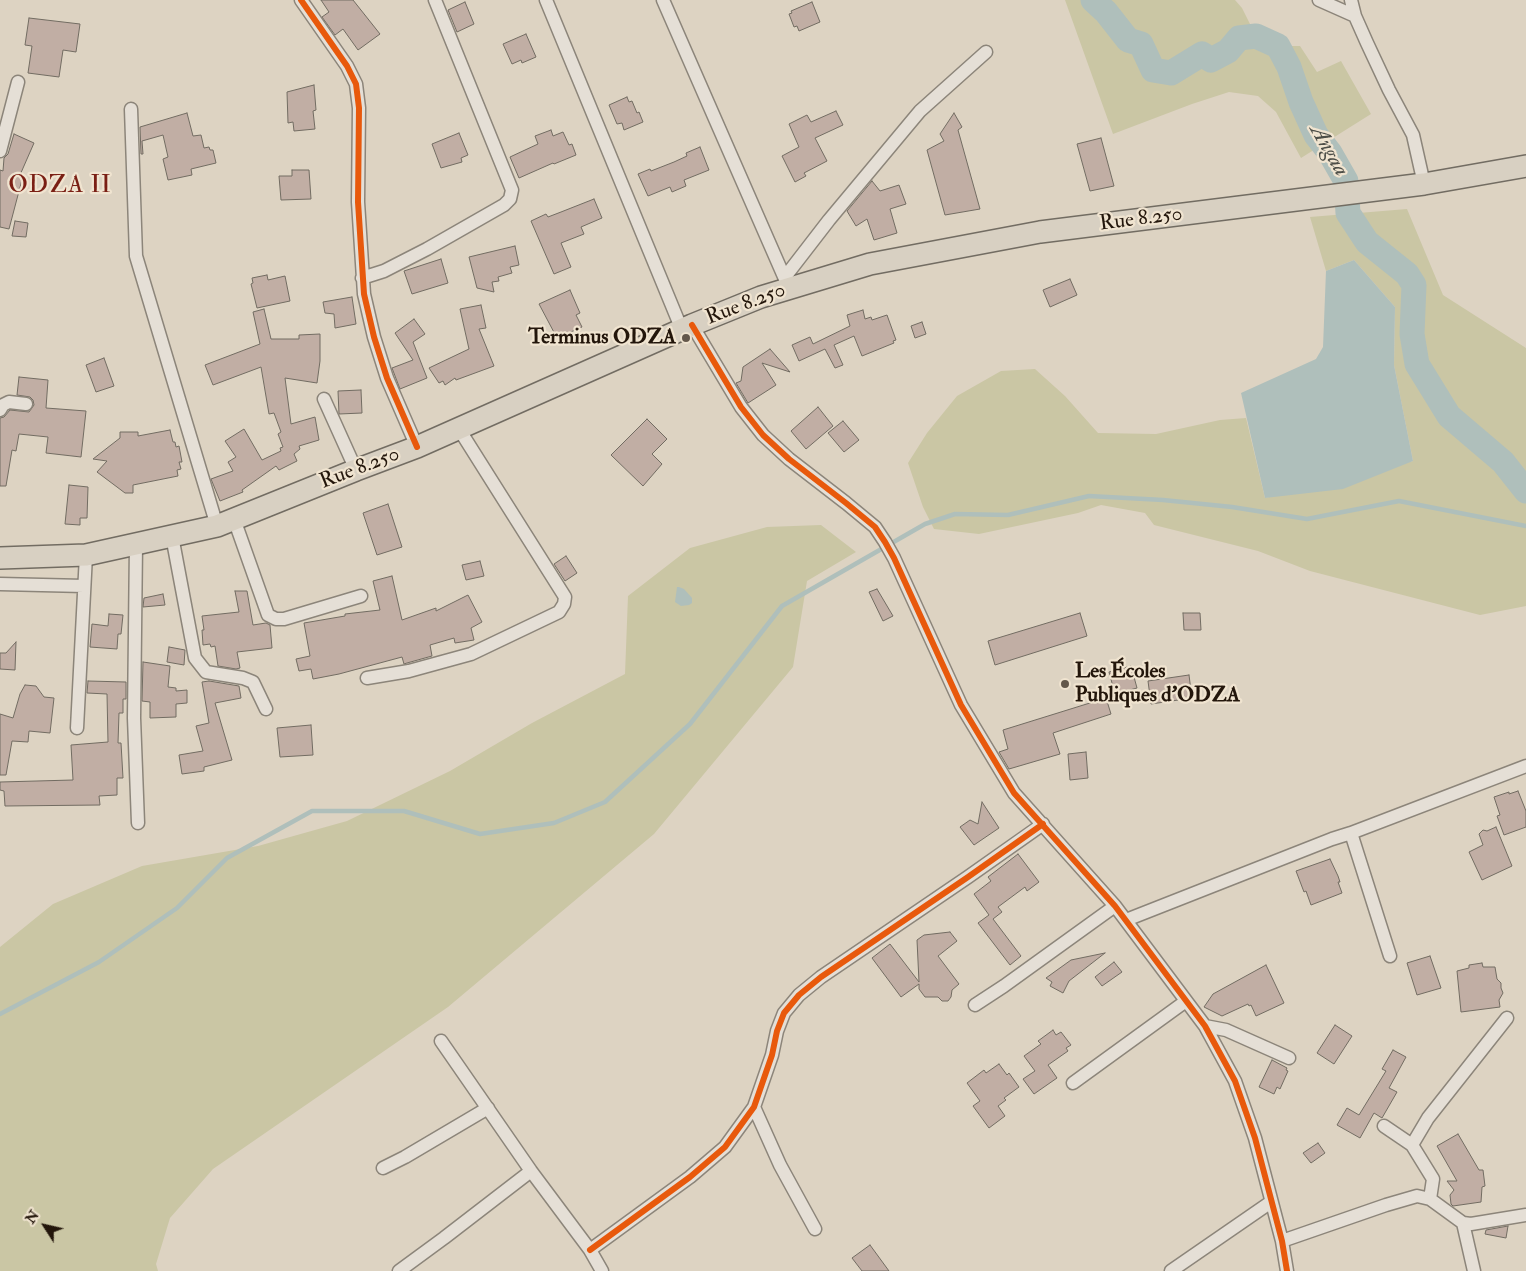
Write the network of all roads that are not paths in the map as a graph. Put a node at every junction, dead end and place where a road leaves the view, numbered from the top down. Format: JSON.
{"nodes":[{"id":1,"x":301,"y":0,"type":"edge"},
{"id":2,"x":435,"y":0,"type":"edge"},
{"id":3,"x":546,"y":0,"type":"edge"},
{"id":4,"x":663,"y":0,"type":"edge"},
{"id":5,"x":1319,"y":0,"type":"edge"},
{"id":6,"x":1351,"y":0,"type":"edge"},
{"id":7,"x":1355,"y":16,"type":"junction"},
{"id":8,"x":986,"y":52,"type":"dead end"},
{"id":9,"x":18,"y":82,"type":"dead end"},
{"id":10,"x":131,"y":110,"type":"dead end"},
{"id":11,"x":0,"y":152,"type":"edge"},
{"id":12,"x":1526,"y":166,"type":"edge"},
{"id":13,"x":1424,"y":184,"type":"junction"},
{"id":14,"x":362,"y":278,"type":"junction"},
{"id":15,"x":787,"y":282,"type":"junction"},
{"id":16,"x":687,"y":328,"type":"junction"},
{"id":17,"x":324,"y":399,"type":"dead end"},
{"id":18,"x":26,"y":404,"type":"dead end"},
{"id":19,"x":0,"y":410,"type":"edge"},
{"id":20,"x":459,"y":429,"type":"junction"},
{"id":21,"x":417,"y":447,"type":"junction"},
{"id":22,"x":356,"y":470,"type":"junction"},
{"id":23,"x":225,"y":523,"type":"junction"},
{"id":24,"x":172,"y":536,"type":"junction"},
{"id":25,"x":136,"y":544,"type":"junction"},
{"id":26,"x":86,"y":555,"type":"junction"},
{"id":27,"x":0,"y":558,"type":"edge"},
{"id":28,"x":0,"y":584,"type":"edge"},
{"id":29,"x":84,"y":586,"type":"junction"},
{"id":30,"x":361,"y":596,"type":"dead end"},
{"id":31,"x":367,"y":678,"type":"dead end"},
{"id":32,"x":266,"y":709,"type":"dead end"},
{"id":33,"x":77,"y":728,"type":"dead end"},
{"id":34,"x":1526,"y":766,"type":"edge"},
{"id":35,"x":138,"y":823,"type":"dead end"},
{"id":36,"x":1043,"y":824,"type":"junction"},
{"id":37,"x":1351,"y":833,"type":"junction"},
{"id":38,"x":1115,"y":906,"type":"junction"},
{"id":39,"x":1126,"y":920,"type":"junction"},
{"id":40,"x":1390,"y":956,"type":"dead end"},
{"id":41,"x":1186,"y":1001,"type":"junction"},
{"id":42,"x":975,"y":1005,"type":"dead end"},
{"id":43,"x":1508,"y":1018,"type":"dead end"},
{"id":44,"x":1205,"y":1026,"type":"junction"},
{"id":45,"x":441,"y":1041,"type":"dead end"},
{"id":46,"x":1288,"y":1058,"type":"dead end"},
{"id":47,"x":1073,"y":1083,"type":"dead end"},
{"id":48,"x":754,"y":1107,"type":"junction"},
{"id":49,"x":488,"y":1108,"type":"junction"},
{"id":50,"x":1384,"y":1126,"type":"dead end"},
{"id":51,"x":1412,"y":1145,"type":"junction"},
{"id":52,"x":383,"y":1168,"type":"dead end"},
{"id":53,"x":531,"y":1171,"type":"junction"},
{"id":54,"x":1430,"y":1199,"type":"junction"},
{"id":55,"x":1271,"y":1202,"type":"junction"},
{"id":56,"x":1526,"y":1215,"type":"edge"},
{"id":57,"x":1463,"y":1223,"type":"junction"},
{"id":58,"x":815,"y":1229,"type":"dead end"},
{"id":59,"x":1282,"y":1241,"type":"junction"},
{"id":60,"x":590,"y":1250,"type":"junction"},
{"id":61,"x":399,"y":1271,"type":"edge"},
{"id":62,"x":602,"y":1271,"type":"edge"},
{"id":63,"x":1171,"y":1271,"type":"edge"},
{"id":64,"x":1287,"y":1271,"type":"edge"},
{"id":65,"x":1474,"y":1271,"type":"edge"}],
"edges":[{"from":1,"to":14,"type":"street"},
{"from":2,"to":14,"type":"street"},
{"from":3,"to":16,"type":"street"},
{"from":4,"to":15,"type":"street"},
{"from":5,"to":7,"type":"street"},
{"from":6,"to":7,"type":"street"},
{"from":7,"to":13,"type":"street"},
{"from":8,"to":15,"type":"street"},
{"from":9,"to":11,"type":"street"},
{"from":10,"to":23,"type":"street"},
{"from":12,"to":13,"type":"highway","name":"Rue 8.250"},
{"from":13,"to":15,"type":"highway","name":"Rue 8.250"},
{"from":14,"to":21,"type":"street"},
{"from":15,"to":16,"type":"highway","name":"Rue 8.250"},
{"from":16,"to":20,"type":"highway","name":"Rue 8.250"},
{"from":16,"to":36,"type":"street"},
{"from":17,"to":22,"type":"street"},
{"from":18,"to":19,"type":"street"},
{"from":20,"to":21,"type":"highway","name":"Rue 8.250"},
{"from":20,"to":31,"type":"street"},
{"from":21,"to":22,"type":"highway","name":"Rue 8.250"},
{"from":22,"to":23,"type":"highway","name":"Rue 8.250"},
{"from":23,"to":24,"type":"highway","name":"Rue 8.250"},
{"from":23,"to":30,"type":"street"},
{"from":24,"to":25,"type":"highway","name":"Rue 8.250"},
{"from":24,"to":32,"type":"street"},
{"from":25,"to":26,"type":"highway","name":"Rue 8.250"},
{"from":25,"to":35,"type":"street"},
{"from":26,"to":27,"type":"highway","name":"Rue 8.250"},
{"from":26,"to":29,"type":"street"},
{"from":28,"to":29,"type":"street"},
{"from":29,"to":33,"type":"street"},
{"from":34,"to":37,"type":"street"},
{"from":36,"to":38,"type":"street"},
{"from":36,"to":48,"type":"street"},
{"from":37,"to":39,"type":"street"},
{"from":37,"to":40,"type":"street"},
{"from":38,"to":39,"type":"street"},
{"from":38,"to":42,"type":"street"},
{"from":39,"to":41,"type":"street"},
{"from":41,"to":44,"type":"street"},
{"from":41,"to":47,"type":"street"},
{"from":43,"to":51,"type":"street"},
{"from":44,"to":46,"type":"street"},
{"from":44,"to":55,"type":"street"},
{"from":45,"to":49,"type":"street"},
{"from":48,"to":58,"type":"street"},
{"from":48,"to":60,"type":"street"},
{"from":49,"to":52,"type":"street"},
{"from":49,"to":53,"type":"street"},
{"from":50,"to":51,"type":"street"},
{"from":51,"to":54,"type":"street"},
{"from":53,"to":60,"type":"street"},
{"from":53,"to":61,"type":"street"},
{"from":54,"to":57,"type":"street"},
{"from":54,"to":59,"type":"street"},
{"from":55,"to":59,"type":"street"},
{"from":55,"to":63,"type":"street"},
{"from":56,"to":57,"type":"street"},
{"from":57,"to":65,"type":"street"},
{"from":59,"to":64,"type":"street"},
{"from":60,"to":62,"type":"street"}]}
